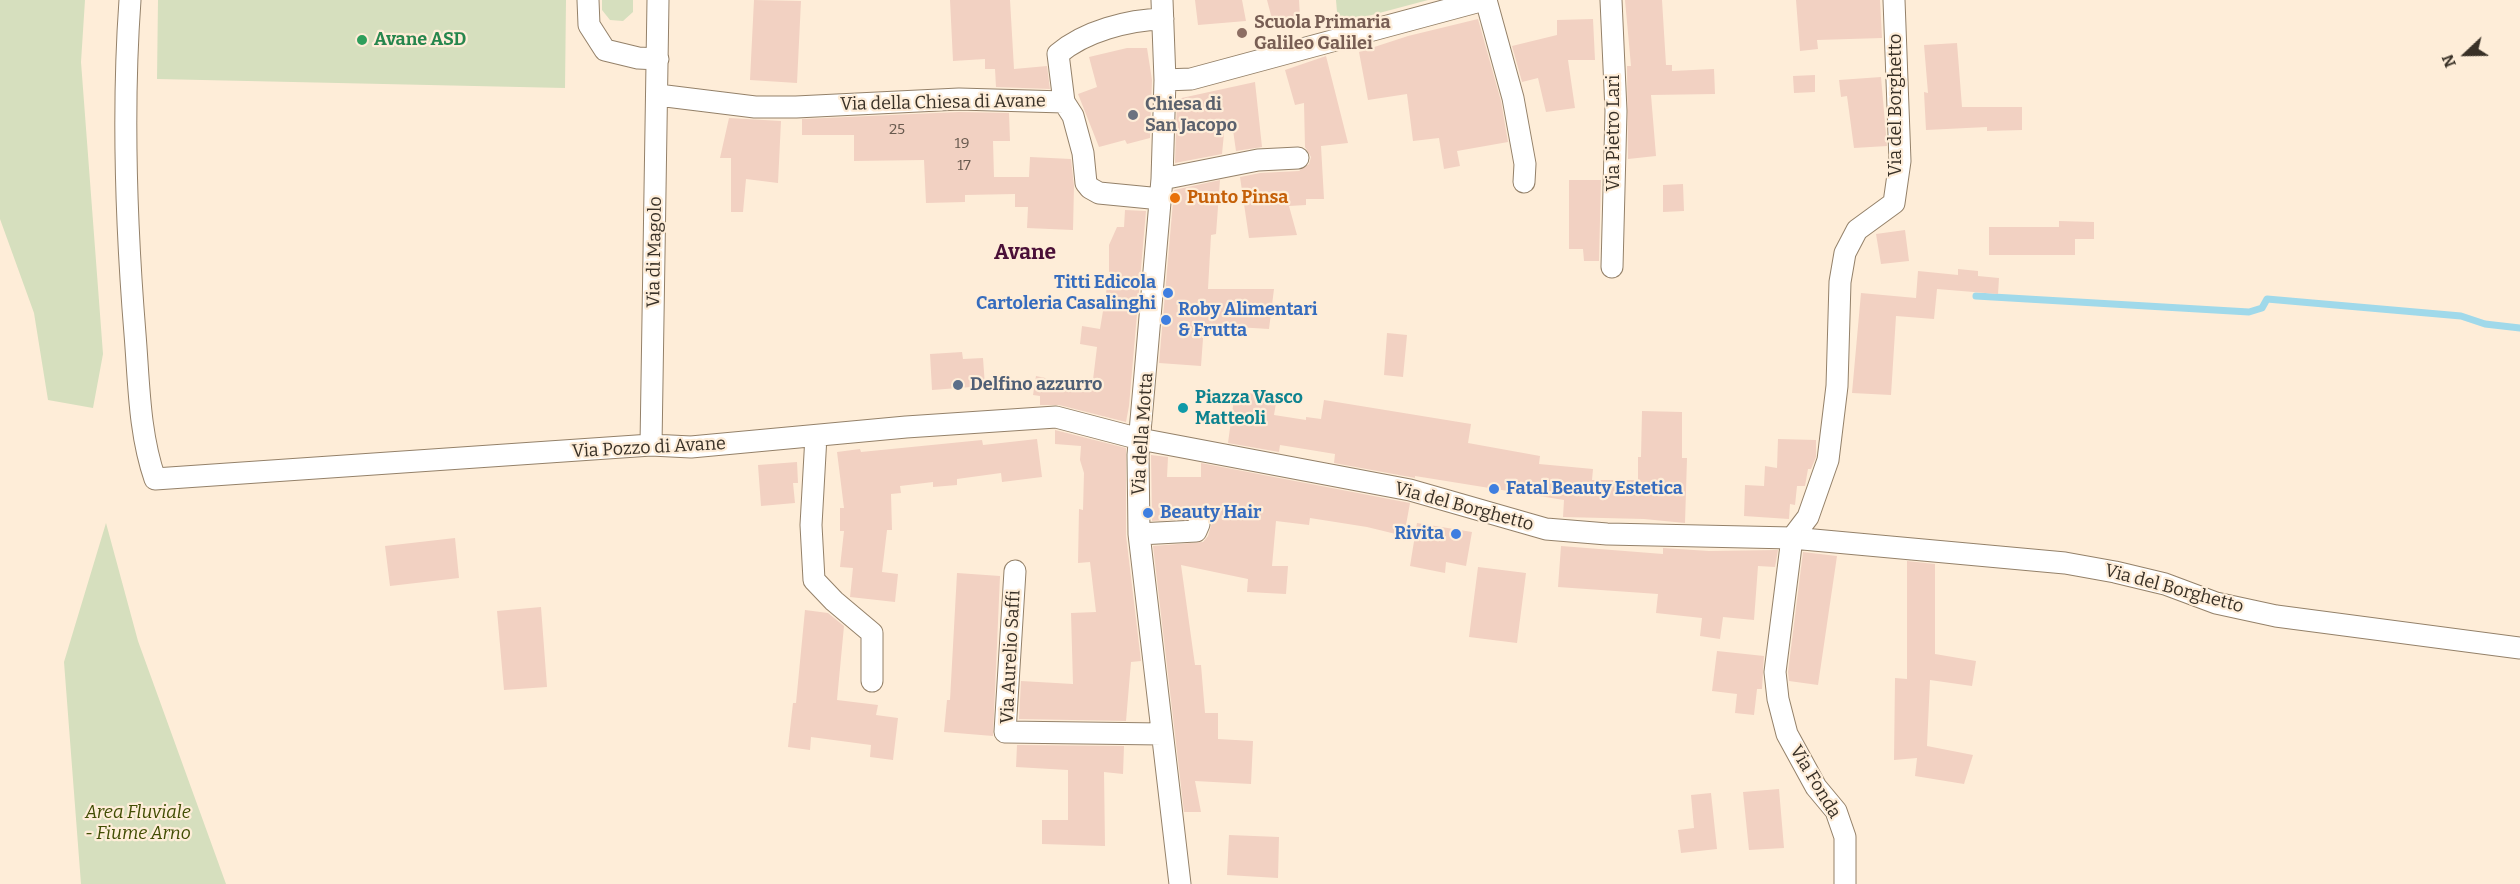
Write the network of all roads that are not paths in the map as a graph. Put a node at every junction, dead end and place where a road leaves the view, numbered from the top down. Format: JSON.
{"nodes":[{"id":1,"x":130,"y":0,"type":"edge"},
{"id":2,"x":588,"y":0,"type":"edge"},
{"id":3,"x":658,"y":0,"type":"edge"},
{"id":4,"x":1485,"y":0,"type":"edge"},
{"id":5,"x":1611,"y":0,"type":"edge"},
{"id":6,"x":1894,"y":0,"type":"edge"},
{"id":7,"x":1163,"y":9,"type":"edge"},
{"id":8,"x":658,"y":60,"type":"junction"},
{"id":9,"x":1165,"y":80,"type":"junction"},
{"id":10,"x":658,"y":95,"type":"junction"},
{"id":11,"x":1064,"y":102,"type":"junction"},
{"id":12,"x":1298,"y":158,"type":"dead end"},
{"id":13,"x":1524,"y":182,"type":"dead end"},
{"id":14,"x":1161,"y":189,"type":"junction"},
{"id":15,"x":1612,"y":267,"type":"dead end"},
{"id":16,"x":816,"y":436,"type":"junction"},
{"id":17,"x":1140,"y":439,"type":"junction"},
{"id":18,"x":651,"y":445,"type":"junction"},
{"id":19,"x":1199,"y":524,"type":"dead end"},
{"id":20,"x":1139,"y":534,"type":"junction"},
{"id":21,"x":1792,"y":538,"type":"junction"},
{"id":22,"x":1015,"y":571,"type":"dead end"},
{"id":23,"x":2520,"y":648,"type":"edge"},
{"id":24,"x":872,"y":681,"type":"dead end"},
{"id":25,"x":1162,"y":734,"type":"junction"},
{"id":26,"x":1180,"y":884,"type":"edge"},
{"id":27,"x":1845,"y":884,"type":"edge"}],
"edges":[{"from":1,"to":18,"type":"street","name":"Via Pozzo di Avane"},
{"from":2,"to":8,"type":"street"},
{"from":3,"to":8,"type":"street","name":"Via di Magolo"},
{"from":4,"to":9,"type":"street"},
{"from":4,"to":13,"type":"street"},
{"from":5,"to":15,"type":"street","name":"Via Pietro Lari"},
{"from":6,"to":21,"type":"street","name":"Via del Borghetto"},
{"from":7,"to":9,"type":"street","name":"Via della Motta"},
{"from":7,"to":11,"type":"street"},
{"from":8,"to":10,"type":"street","name":"Via di Magolo"},
{"from":9,"to":14,"type":"street","name":"Via della Motta"},
{"from":10,"to":11,"type":"street","name":"Via della Chiesa di Avane"},
{"from":10,"to":18,"type":"street","name":"Via di Magolo"},
{"from":11,"to":14,"type":"street","name":"Via della Chiesa di Avane"},
{"from":12,"to":14,"type":"street"},
{"from":14,"to":17,"type":"street","name":"Via della Motta"},
{"from":16,"to":17,"type":"street","name":"Via Pozzo di Avane"},
{"from":16,"to":18,"type":"street","name":"Via Pozzo di Avane"},
{"from":16,"to":24,"type":"street"},
{"from":17,"to":20,"type":"street","name":"Via della Motta"},
{"from":17,"to":21,"type":"street","name":"Via del Borghetto"},
{"from":19,"to":20,"type":"street"},
{"from":20,"to":25,"type":"street","name":"Via della Motta"},
{"from":21,"to":23,"type":"street","name":"Via del Borghetto"},
{"from":21,"to":27,"type":"street","name":"Via Fonda"},
{"from":22,"to":25,"type":"street","name":"Via Aurelio Saffi"},
{"from":25,"to":26,"type":"street","name":"Via della Motta"}]}
